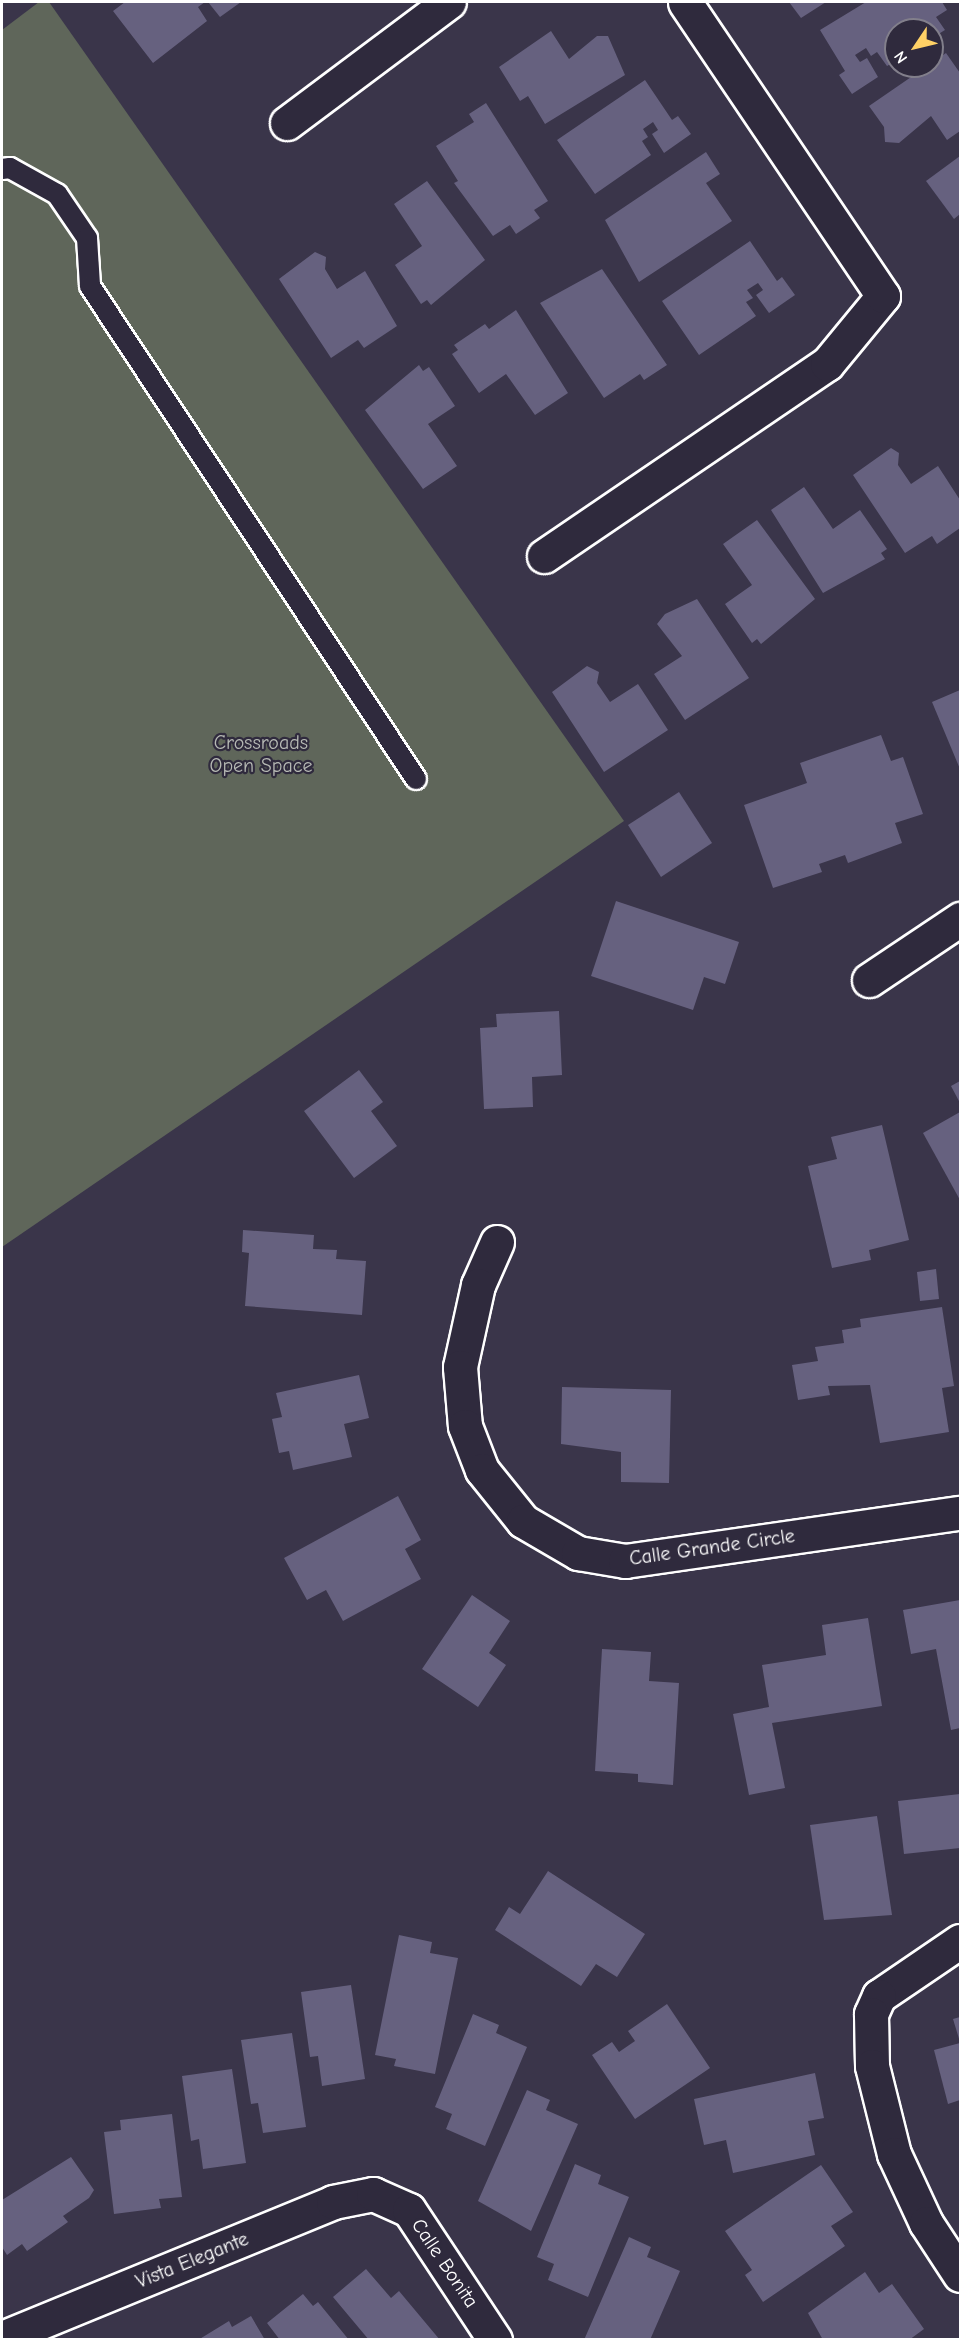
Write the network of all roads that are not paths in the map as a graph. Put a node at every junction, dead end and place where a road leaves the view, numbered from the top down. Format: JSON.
{"nodes":[{"id":1,"x":449,"y":2,"type":"edge"},
{"id":2,"x":685,"y":2,"type":"edge"},
{"id":3,"x":287,"y":123,"type":"dead end"},
{"id":4,"x":2,"y":170,"type":"edge"},
{"id":5,"x":544,"y":556,"type":"dead end"},
{"id":6,"x":416,"y":779,"type":"dead end"},
{"id":7,"x":960,"y":918,"type":"edge"},
{"id":8,"x":869,"y":980,"type":"dead end"},
{"id":9,"x":497,"y":1242,"type":"dead end"},
{"id":10,"x":960,"y":1513,"type":"edge"},
{"id":11,"x":960,"y":1941,"type":"edge"},
{"id":12,"x":386,"y":2196,"type":"joint"},
{"id":13,"x":960,"y":2274,"type":"edge"},
{"id":14,"x":2,"y":2338,"type":"edge"},
{"id":15,"x":495,"y":2340,"type":"edge"}],
"edges":[{"from":1,"to":3,"type":"street"},
{"from":2,"to":5,"type":"street"},
{"from":4,"to":6,"type":"lane"},
{"from":7,"to":8,"type":"street"},
{"from":9,"to":10,"type":"street","name":"Calle Grande Circle"},
{"from":11,"to":13,"type":"street"},
{"from":12,"to":14,"type":"street","name":"Vista Elegante"},
{"from":12,"to":15,"type":"street","name":"Calle Bonita"}]}
